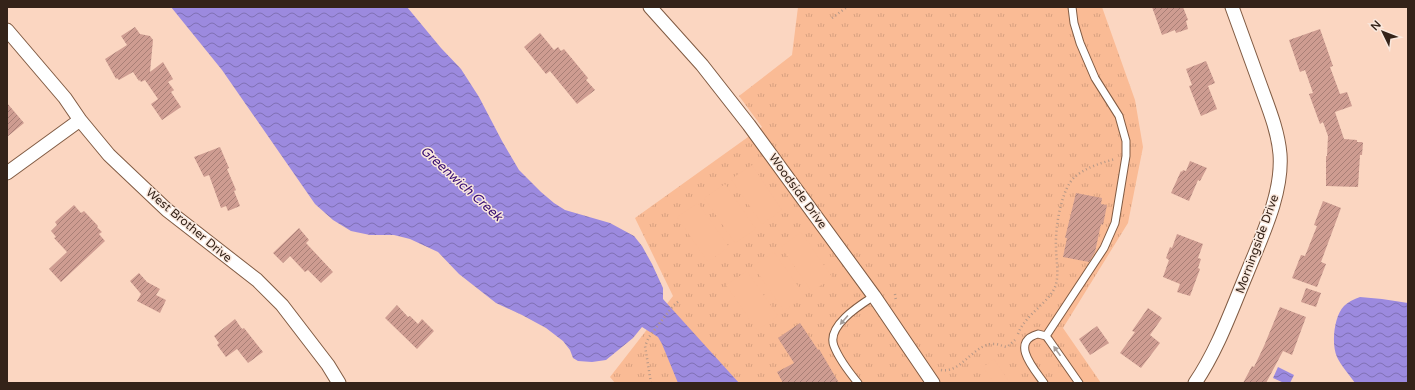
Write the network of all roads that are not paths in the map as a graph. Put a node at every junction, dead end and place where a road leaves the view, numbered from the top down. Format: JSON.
{"nodes":[{"id":1,"x":650,"y":7,"type":"edge"},
{"id":2,"x":1072,"y":7,"type":"edge"},
{"id":3,"x":1232,"y":7,"type":"edge"},
{"id":4,"x":7,"y":30,"type":"edge"},
{"id":5,"x":80,"y":120,"type":"junction"},
{"id":6,"x":7,"y":173,"type":"edge"},
{"id":7,"x":874,"y":296,"type":"junction"},
{"id":8,"x":1046,"y":336,"type":"junction"},
{"id":9,"x":339,"y":383,"type":"edge"},
{"id":10,"x":858,"y":383,"type":"edge"},
{"id":11,"x":933,"y":383,"type":"edge"},
{"id":12,"x":1044,"y":383,"type":"edge"},
{"id":13,"x":1079,"y":383,"type":"edge"},
{"id":14,"x":1195,"y":383,"type":"edge"}],
"edges":[{"from":1,"to":7,"type":"street","name":"Woodside Drive"},
{"from":2,"to":8,"type":"lane"},
{"from":3,"to":14,"type":"street","name":"Morningside Drive"},
{"from":4,"to":5,"type":"street","name":"West Brother Drive"},
{"from":5,"to":6,"type":"street"},
{"from":5,"to":9,"type":"street","name":"West Brother Drive"},
{"from":7,"to":10,"type":"lane","one_way":true},
{"from":7,"to":11,"type":"street","name":"Woodside Drive"},
{"from":8,"to":12,"type":"lane"},
{"from":13,"to":8,"type":"lane","one_way":true}]}
